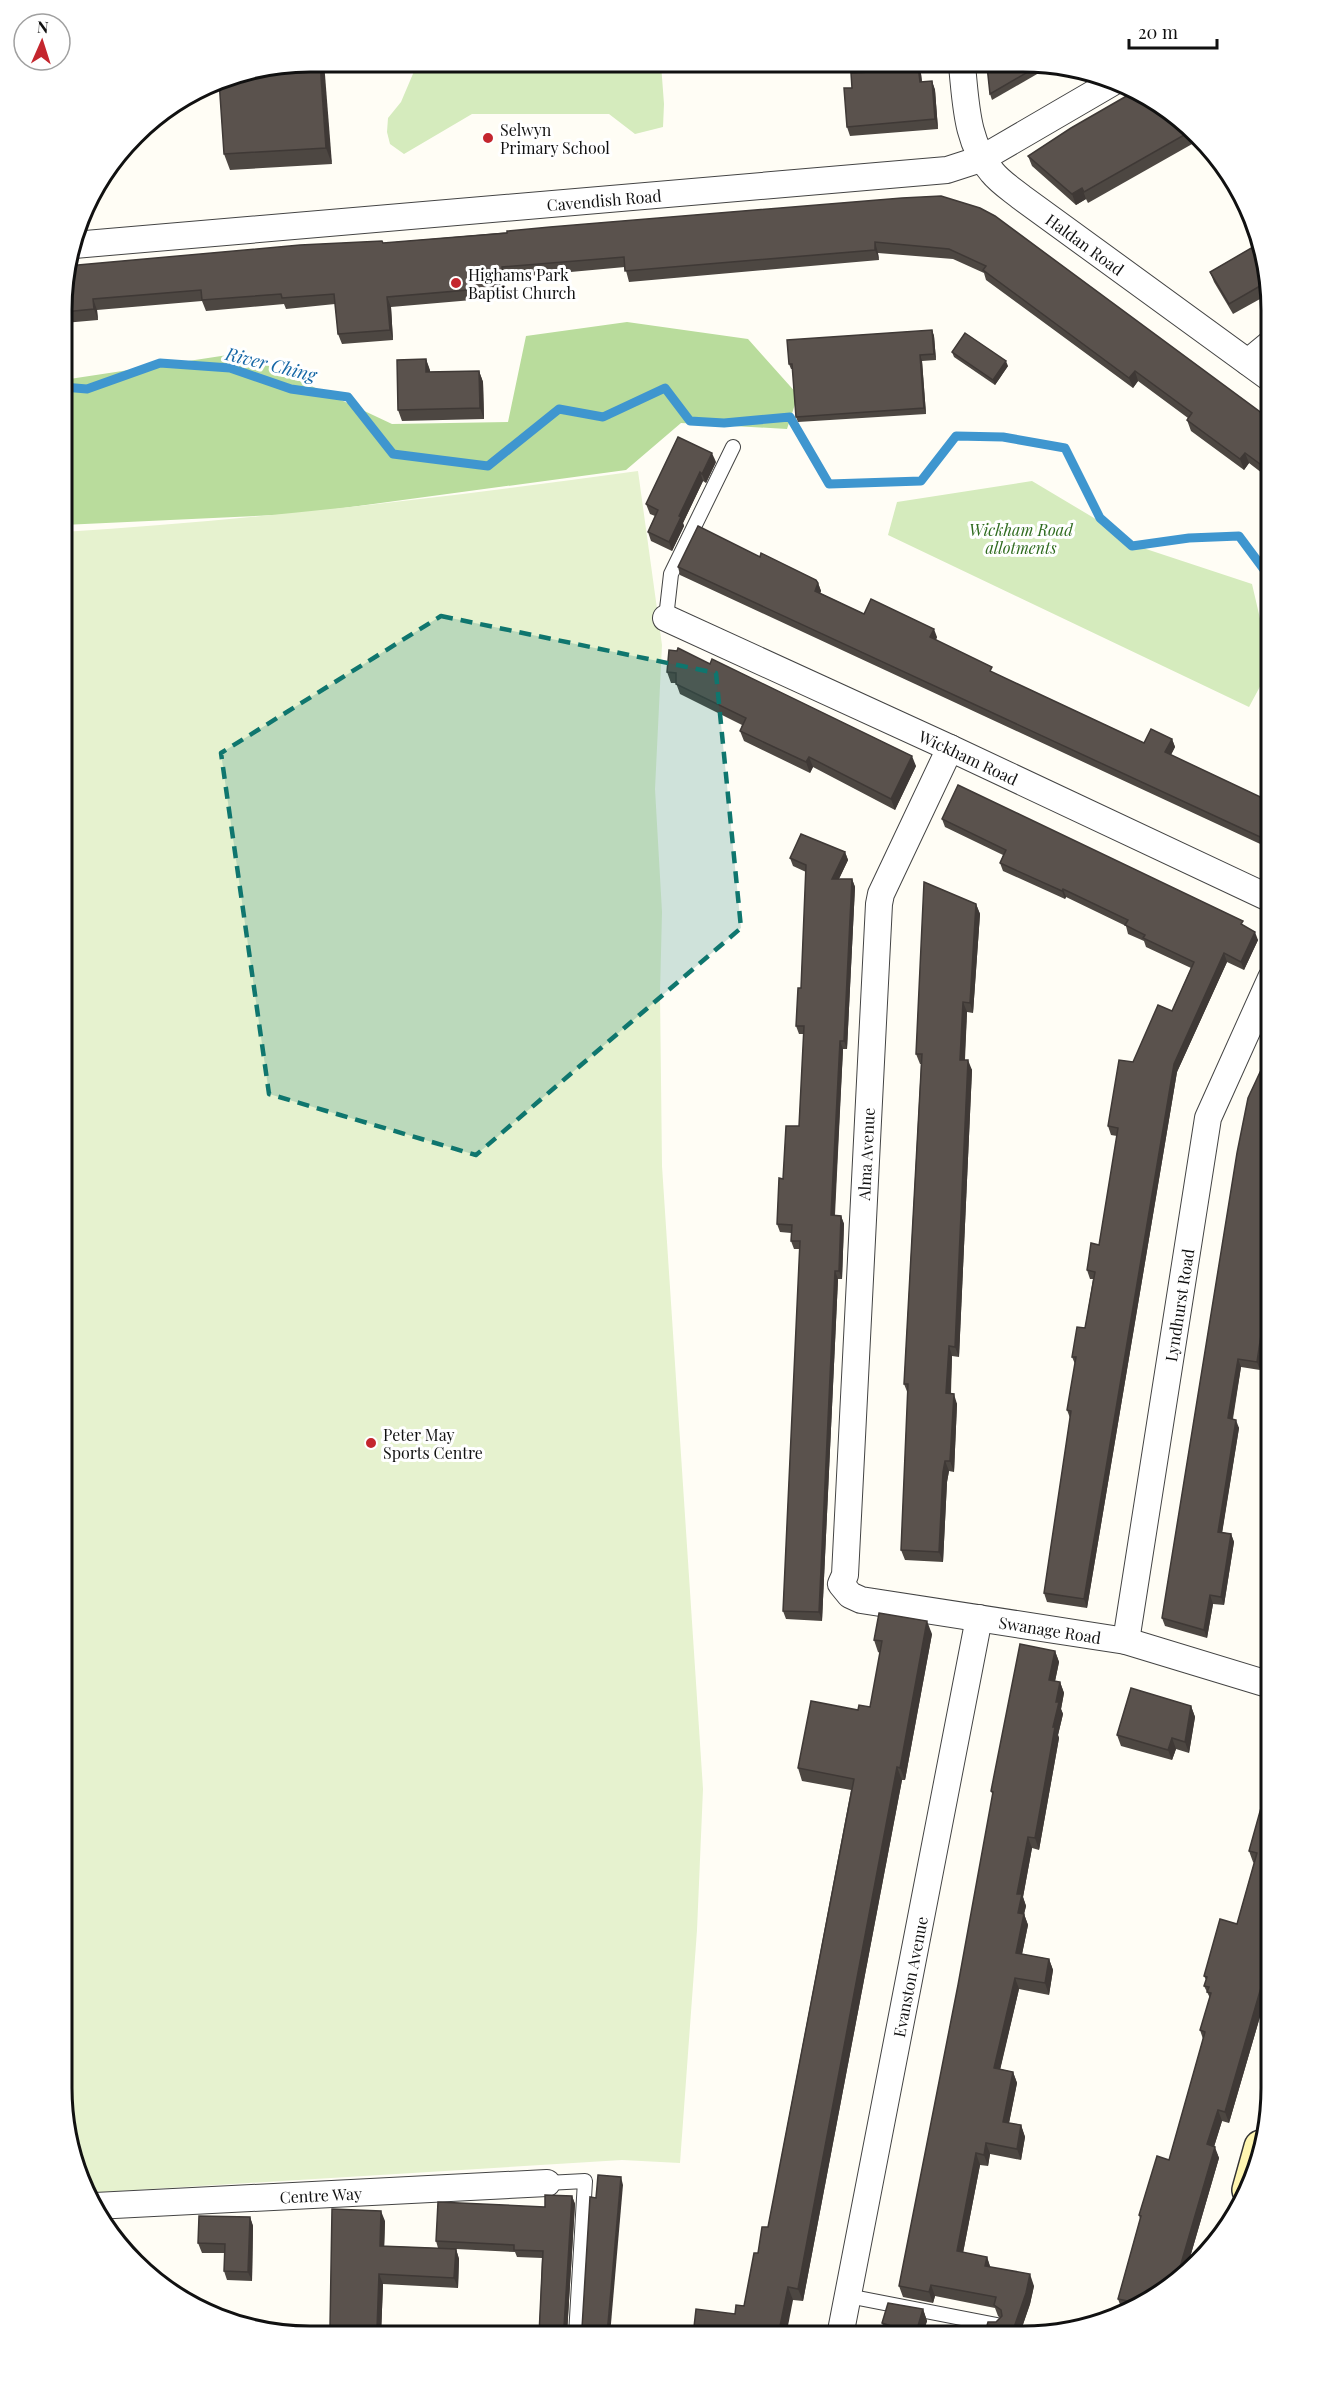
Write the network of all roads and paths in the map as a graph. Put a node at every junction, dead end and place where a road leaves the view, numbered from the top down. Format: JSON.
{"nodes":[{"id":1,"x":963,"y":72,"type":"edge"},
{"id":2,"x":1105,"y":87,"type":"edge"},
{"id":3,"x":981,"y":159,"type":"junction"},
{"id":4,"x":81,"y":244,"type":"edge"},
{"id":5,"x":1261,"y":351,"type":"edge"},
{"id":6,"x":1248,"y":362,"type":"junction"},
{"id":7,"x":1261,"y":371,"type":"edge"},
{"id":8,"x":733,"y":447,"type":"dead end"},
{"id":9,"x":666,"y":618,"type":"joint"},
{"id":10,"x":950,"y":748,"type":"junction"},
{"id":11,"x":1261,"y":894,"type":"edge"},
{"id":12,"x":1261,"y":1000,"type":"edge"},
{"id":13,"x":845,"y":1575,"type":"joint"},
{"id":14,"x":979,"y":1618,"type":"junction"},
{"id":15,"x":1126,"y":1641,"type":"junction"},
{"id":16,"x":1261,"y":1682,"type":"edge"},
{"id":17,"x":547,"y":2182,"type":"joint"},
{"id":18,"x":103,"y":2205,"type":"edge"},
{"id":19,"x":848,"y":2296,"type":"junction"},
{"id":20,"x":997,"y":2325,"type":"edge"},
{"id":21,"x":577,"y":2326,"type":"edge"},
{"id":22,"x":842,"y":2326,"type":"edge"}],
"edges":[{"from":1,"to":3,"type":"street","name":"Haldan Road"},
{"from":2,"to":3,"type":"street","name":"Cavendish Road"},
{"from":3,"to":4,"type":"street","name":"Cavendish Road"},
{"from":3,"to":6,"type":"street","name":"Haldan Road"},
{"from":5,"to":6,"type":"street"},
{"from":6,"to":7,"type":"street","name":"Haldan Road"},
{"from":8,"to":9,"type":"lane"},
{"from":9,"to":10,"type":"street","name":"Wickham Road"},
{"from":10,"to":11,"type":"street","name":"Wickham Road"},
{"from":10,"to":13,"type":"street","name":"Alma Avenue"},
{"from":12,"to":15,"type":"street","name":"Lyndhurst Road"},
{"from":13,"to":14,"type":"street","name":"Swanage Road"},
{"from":14,"to":15,"type":"street","name":"Swanage Road"},
{"from":14,"to":19,"type":"street","name":"Evanston Avenue"},
{"from":15,"to":16,"type":"street","name":"Swanage Road"},
{"from":17,"to":18,"type":"street","name":"Centre Way"},
{"from":17,"to":21,"type":"lane"},
{"from":19,"to":20,"type":"lane"},
{"from":19,"to":22,"type":"street","name":"Evanston Avenue"}]}
